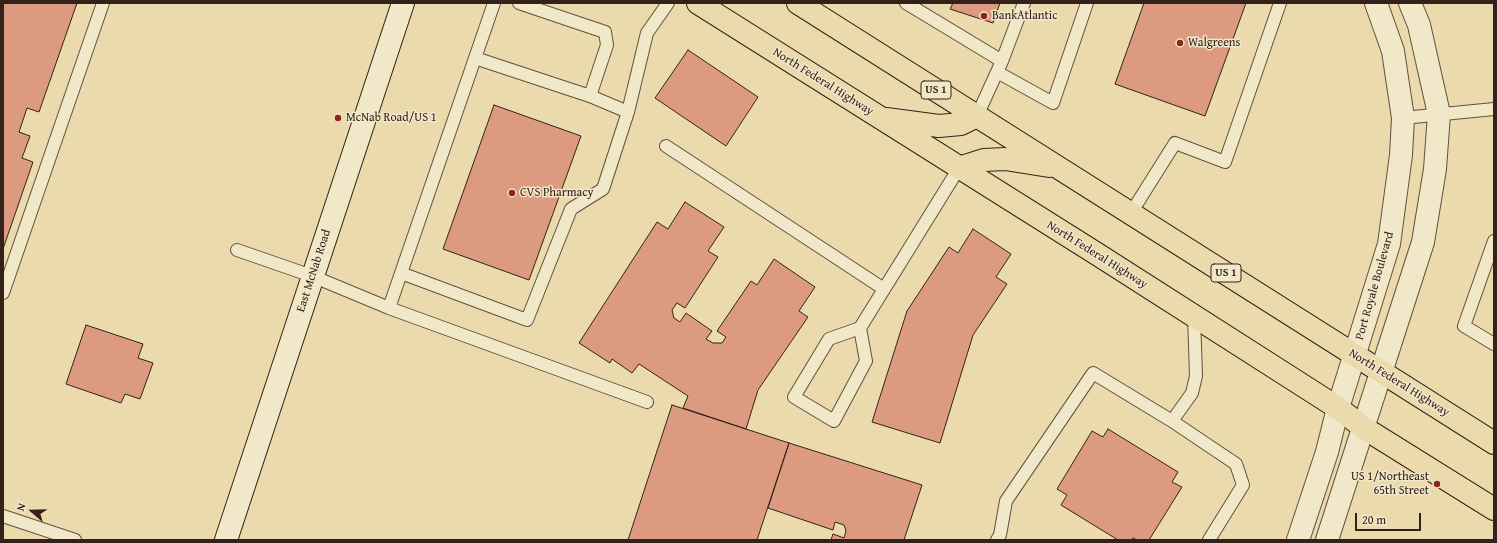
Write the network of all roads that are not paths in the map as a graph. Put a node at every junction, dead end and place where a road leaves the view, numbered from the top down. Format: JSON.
{"nodes":[{"id":1,"x":103,"y":3,"type":"edge"},
{"id":2,"x":403,"y":3,"type":"edge"},
{"id":3,"x":494,"y":3,"type":"edge"},
{"id":4,"x":519,"y":3,"type":"edge"},
{"id":5,"x":668,"y":3,"type":"edge"},
{"id":6,"x":698,"y":3,"type":"edge"},
{"id":7,"x":906,"y":3,"type":"edge"},
{"id":8,"x":1023,"y":3,"type":"edge"},
{"id":9,"x":1087,"y":3,"type":"edge"},
{"id":10,"x":1280,"y":3,"type":"edge"},
{"id":11,"x":1376,"y":3,"type":"edge"},
{"id":12,"x":1410,"y":3,"type":"edge"},
{"id":13,"x":801,"y":4,"type":"edge"},
{"id":14,"x":475,"y":58,"type":"junction"},
{"id":15,"x":1002,"y":61,"type":"junction"},
{"id":16,"x":997,"y":72,"type":"junction"},
{"id":17,"x":590,"y":96,"type":"junction"},
{"id":18,"x":1494,"y":109,"type":"edge"},
{"id":19,"x":628,"y":112,"type":"junction"},
{"id":20,"x":1439,"y":114,"type":"junction"},
{"id":21,"x":977,"y":116,"type":"junction"},
{"id":22,"x":1403,"y":118,"type":"junction"},
{"id":23,"x":881,"y":119,"type":"junction"},
{"id":24,"x":666,"y":146,"type":"dead end"},
{"id":25,"x":959,"y":168,"type":"junction"},
{"id":26,"x":1058,"y":168,"type":"junction"},
{"id":27,"x":1131,"y":213,"type":"junction"},
{"id":28,"x":1494,"y":241,"type":"edge"},
{"id":29,"x":237,"y":250,"type":"dead end"},
{"id":30,"x":401,"y":273,"type":"junction"},
{"id":31,"x":312,"y":276,"type":"junction"},
{"id":32,"x":884,"y":289,"type":"junction"},
{"id":33,"x":3,"y":293,"type":"edge"},
{"id":34,"x":389,"y":308,"type":"junction"},
{"id":35,"x":1194,"y":316,"type":"junction"},
{"id":36,"x":860,"y":328,"type":"junction"},
{"id":37,"x":1494,"y":344,"type":"edge"},
{"id":38,"x":1355,"y":355,"type":"junction"},
{"id":39,"x":1382,"y":373,"type":"junction"},
{"id":40,"x":647,"y":402,"type":"dead end"},
{"id":41,"x":1338,"y":408,"type":"junction"},
{"id":42,"x":1172,"y":421,"type":"junction"},
{"id":43,"x":1364,"y":428,"type":"junction"},
{"id":44,"x":1494,"y":443,"type":"edge"},
{"id":45,"x":1494,"y":509,"type":"edge"},
{"id":46,"x":3,"y":516,"type":"edge"},
{"id":47,"x":998,"y":538,"type":"edge"},
{"id":48,"x":75,"y":540,"type":"edge"},
{"id":49,"x":226,"y":540,"type":"edge"},
{"id":50,"x":1209,"y":540,"type":"edge"},
{"id":51,"x":1298,"y":540,"type":"edge"},
{"id":52,"x":1327,"y":540,"type":"edge"}],
"edges":[{"from":1,"to":33,"type":"lane"},
{"from":2,"to":31,"type":"street","name":"East McNab Road"},
{"from":3,"to":14,"type":"lane"},
{"from":4,"to":17,"type":"lane"},
{"from":5,"to":19,"type":"lane"},
{"from":6,"to":23,"type":"main road","name":"North Federal Highway"},
{"from":7,"to":15,"type":"lane"},
{"from":8,"to":15,"type":"lane"},
{"from":9,"to":16,"type":"lane"},
{"from":10,"to":27,"type":"lane"},
{"from":11,"to":22,"type":"street","name":"Port Royale Boulevard"},
{"from":12,"to":20,"type":"street"},
{"from":13,"to":21,"type":"main road","name":"North Federal Highway","number":"US 1"},
{"from":14,"to":17,"type":"lane"},
{"from":14,"to":30,"type":"lane"},
{"from":15,"to":16,"type":"lane"},
{"from":16,"to":21,"type":"lane"},
{"from":17,"to":19,"type":"lane"},
{"from":18,"to":20,"type":"lane"},
{"from":19,"to":30,"type":"lane"},
{"from":20,"to":22,"type":"lane"},
{"from":20,"to":39,"type":"street"},
{"from":21,"to":23,"type":"main road"},
{"from":21,"to":26,"type":"main road","name":"North Federal Highway","number":"US 1"},
{"from":22,"to":38,"type":"street","name":"Port Royale Boulevard"},
{"from":23,"to":25,"type":"main road","name":"North Federal Highway"},
{"from":24,"to":32,"type":"lane"},
{"from":25,"to":26,"type":"main road"},
{"from":25,"to":32,"type":"lane"},
{"from":25,"to":35,"type":"main road","name":"North Federal Highway"},
{"from":26,"to":27,"type":"main road","name":"North Federal Highway","number":"US 1"},
{"from":27,"to":38,"type":"main road","name":"North Federal Highway","number":"US 1"},
{"from":28,"to":37,"type":"lane"},
{"from":29,"to":31,"type":"lane"},
{"from":30,"to":34,"type":"lane"},
{"from":31,"to":34,"type":"lane"},
{"from":31,"to":49,"type":"street","name":"East McNab Road"},
{"from":32,"to":36,"type":"lane"},
{"from":34,"to":40,"type":"lane"},
{"from":35,"to":41,"type":"main road","name":"North Federal Highway"},
{"from":35,"to":42,"type":"lane"},
{"from":36,"to":36,"type":"lane"},
{"from":38,"to":39,"type":"main road","name":"North Federal Highway","number":"US 1"},
{"from":38,"to":41,"type":"street","name":"Port Royale Boulevard"},
{"from":39,"to":43,"type":"street"},
{"from":39,"to":44,"type":"main road","name":"North Federal Highway","number":"US 1"},
{"from":41,"to":43,"type":"main road","name":"North Federal Highway"},
{"from":41,"to":51,"type":"street","name":"Port Royale Boulevard"},
{"from":42,"to":47,"type":"lane"},
{"from":42,"to":50,"type":"lane"},
{"from":43,"to":45,"type":"main road","name":"North Federal Highway"},
{"from":43,"to":52,"type":"street"},
{"from":46,"to":48,"type":"lane"}]}
